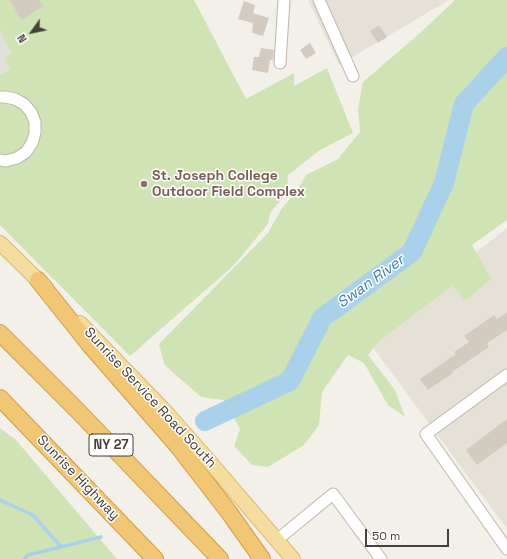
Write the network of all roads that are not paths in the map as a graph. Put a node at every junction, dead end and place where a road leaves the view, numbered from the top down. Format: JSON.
{"nodes":[{"id":1,"x":284,"y":0,"type":"edge"},
{"id":2,"x":318,"y":0,"type":"edge"},
{"id":3,"x":280,"y":63,"type":"dead end"},
{"id":4,"x":352,"y":76,"type":"dead end"},
{"id":5,"x":0,"y":97,"type":"edge"},
{"id":6,"x":0,"y":160,"type":"edge"},
{"id":7,"x":0,"y":244,"type":"edge"},
{"id":8,"x":38,"y":280,"type":"junction"},
{"id":9,"x":0,"y":333,"type":"edge"},
{"id":10,"x":507,"y":375,"type":"edge"},
{"id":11,"x":0,"y":398,"type":"edge"},
{"id":12,"x":277,"y":540,"type":"junction"},
{"id":13,"x":507,"y":549,"type":"edge"},
{"id":14,"x":155,"y":559,"type":"edge"},
{"id":15,"x":220,"y":559,"type":"edge"},
{"id":16,"x":262,"y":559,"type":"edge"},
{"id":17,"x":293,"y":559,"type":"edge"},
{"id":18,"x":381,"y":559,"type":"edge"}],
"edges":[{"from":1,"to":3,"type":"street"},
{"from":2,"to":4,"type":"street"},
{"from":5,"to":6,"type":"street"},
{"from":7,"to":8,"type":"main road","name":"Sunrise Service Road South"},
{"from":8,"to":12,"type":"main road","name":"Sunrise Service Road South"},
{"from":8,"to":16,"type":"highway"},
{"from":9,"to":15,"type":"highway","number":"NY 27"},
{"from":10,"to":13,"type":"street"},
{"from":11,"to":14,"type":"highway","name":"Sunrise Highway"},
{"from":12,"to":17,"type":"main road","name":"Sunrise Service Road South"},
{"from":12,"to":18,"type":"street"}]}
